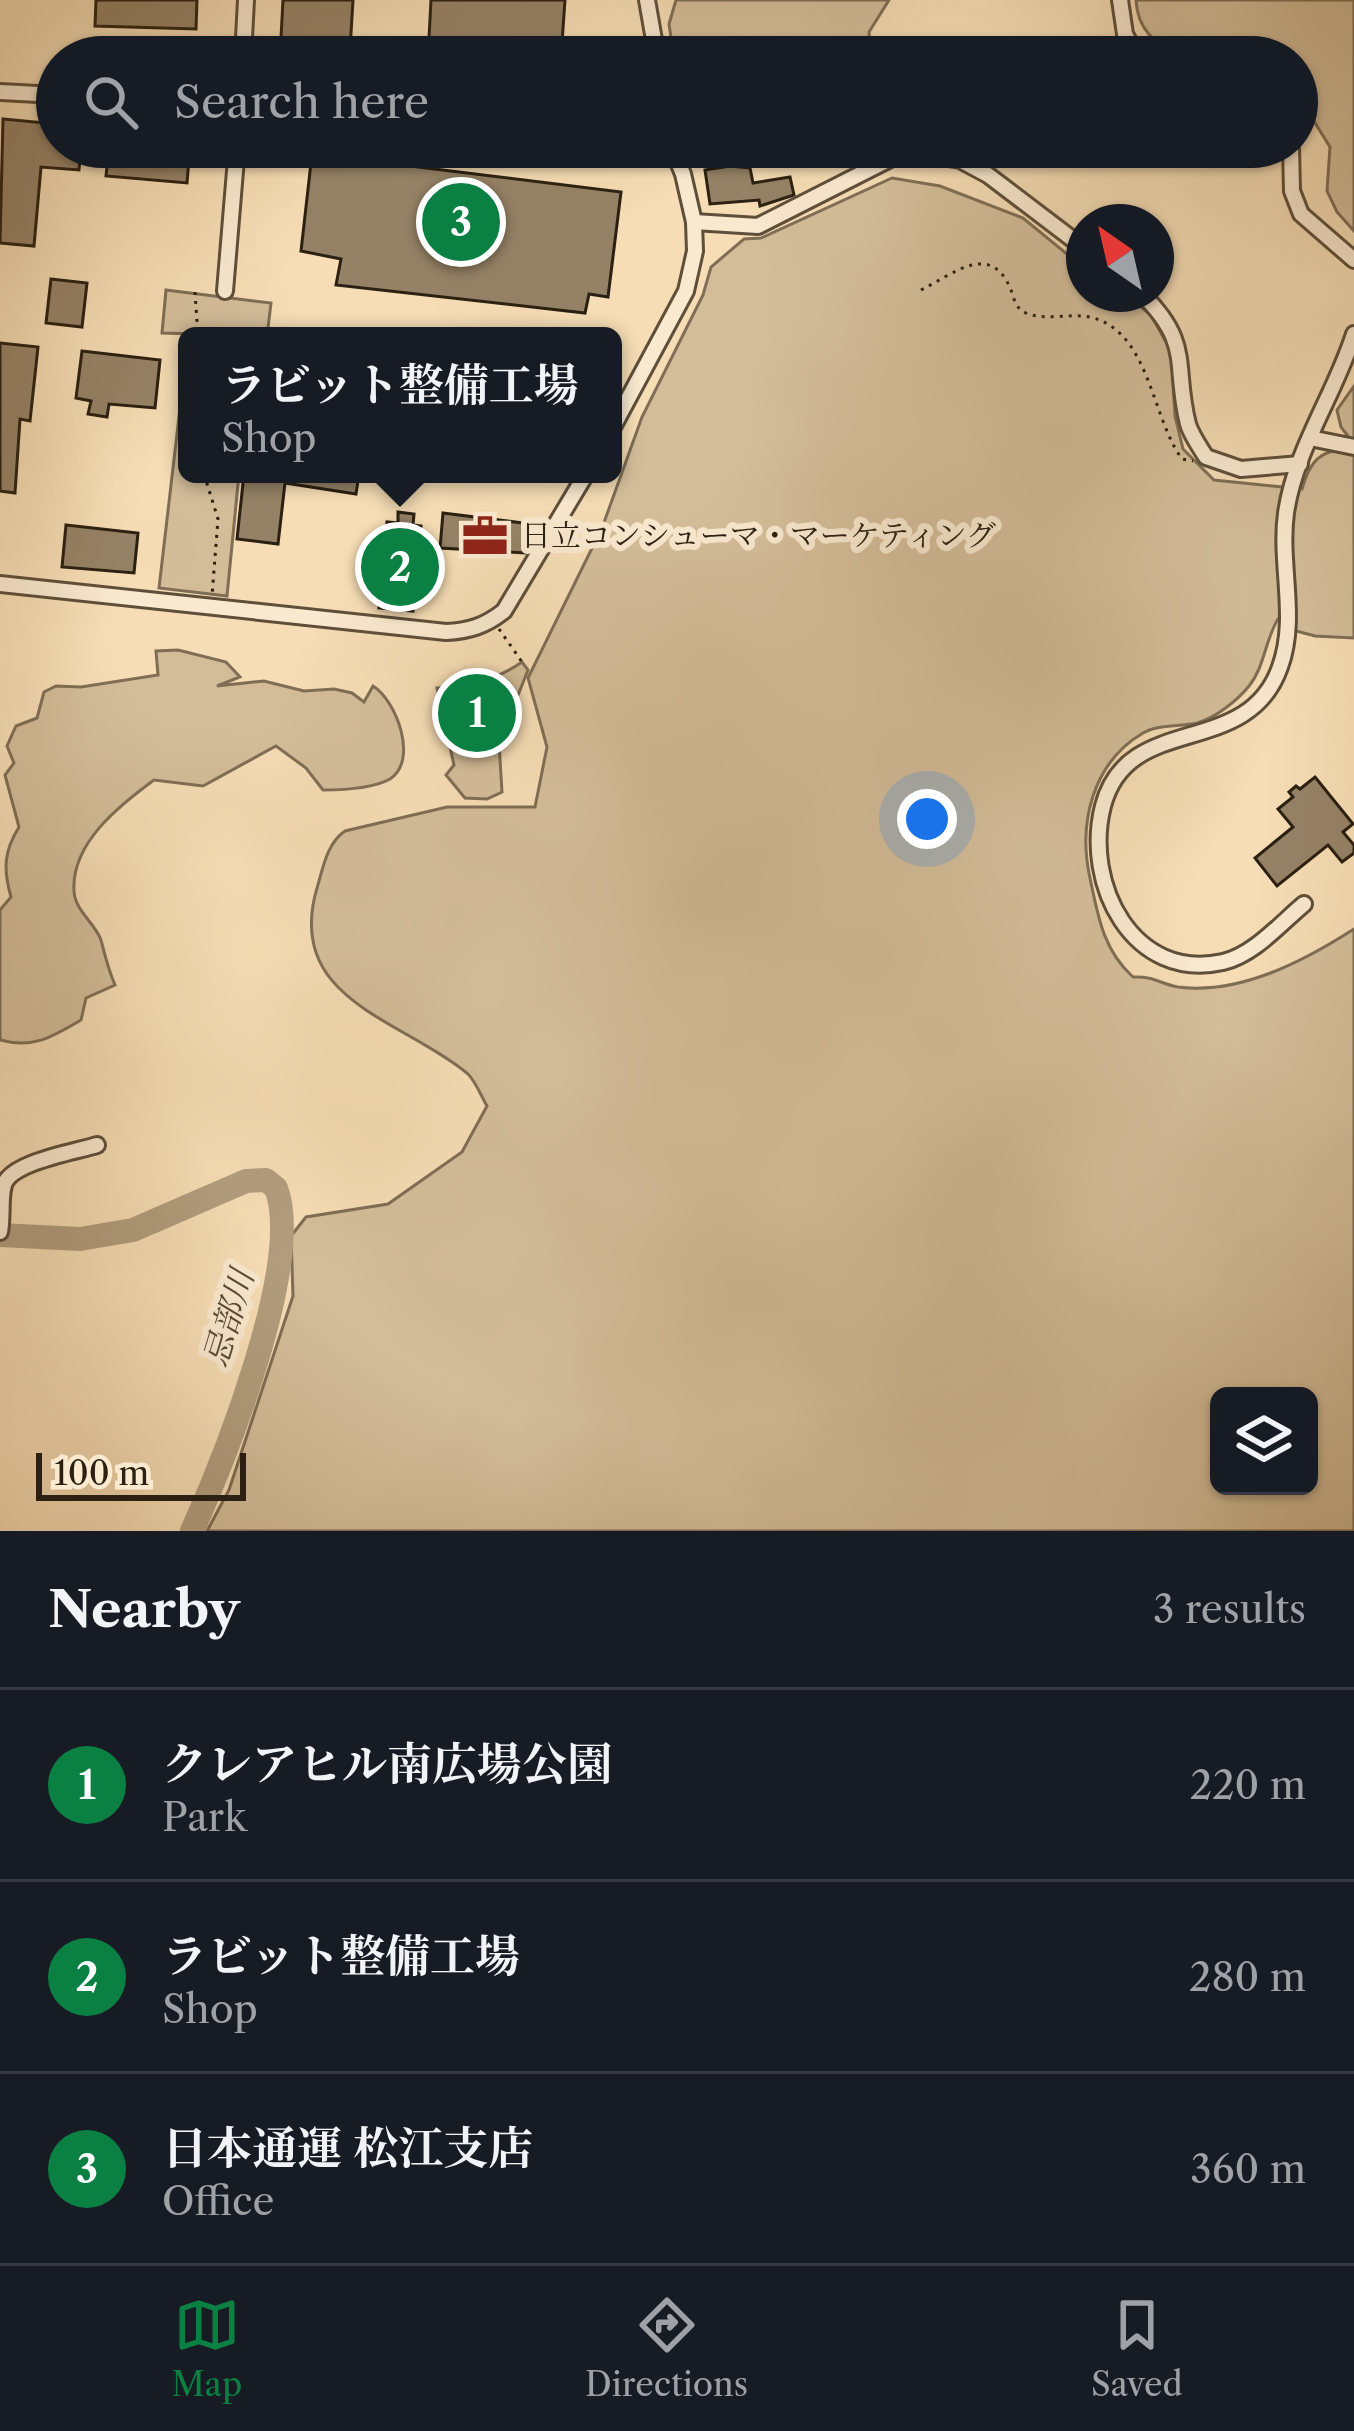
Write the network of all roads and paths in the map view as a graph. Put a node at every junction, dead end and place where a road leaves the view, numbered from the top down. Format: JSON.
{"nodes":[{"id":1,"x":246,"y":0,"type":"edge"},
{"id":2,"x":647,"y":0,"type":"edge"},
{"id":3,"x":1120,"y":0,"type":"edge"},
{"id":4,"x":244,"y":36,"type":"edge"},
{"id":5,"x":653,"y":36,"type":"edge"},
{"id":6,"x":1126,"y":36,"type":"edge"},
{"id":7,"x":0,"y":92,"type":"edge"},
{"id":8,"x":36,"y":94,"type":"edge"},
{"id":9,"x":235,"y":168,"type":"edge"},
{"id":10,"x":680,"y":168,"type":"edge"},
{"id":11,"x":872,"y":168,"type":"edge"},
{"id":12,"x":975,"y":168,"type":"edge"},
{"id":13,"x":1291,"y":168,"type":"edge"},
{"id":14,"x":694,"y":222,"type":"junction"},
{"id":15,"x":1066,"y":234,"type":"edge"},
{"id":16,"x":1354,"y":260,"type":"edge"},
{"id":17,"x":921,"y":290,"type":"dead end"},
{"id":18,"x":224,"y":291,"type":"dead end"},
{"id":19,"x":195,"y":292,"type":"dead end"},
{"id":20,"x":1157,"y":312,"type":"edge"},
{"id":21,"x":197,"y":327,"type":"edge"},
{"id":22,"x":1354,"y":334,"type":"edge"},
{"id":23,"x":622,"y":410,"type":"edge"},
{"id":24,"x":1310,"y":438,"type":"junction"},
{"id":25,"x":1354,"y":447,"type":"edge"},
{"id":26,"x":1206,"y":458,"type":"junction"},
{"id":27,"x":1300,"y":464,"type":"junction"},
{"id":28,"x":207,"y":483,"type":"edge"},
{"id":29,"x":581,"y":483,"type":"edge"},
{"id":30,"x":0,"y":584,"type":"edge"},
{"id":31,"x":212,"y":600,"type":"dead end"},
{"id":32,"x":498,"y":628,"type":"dead end"},
{"id":33,"x":522,"y":662,"type":"dead end"},
{"id":34,"x":1304,"y":904,"type":"dead end"},
{"id":35,"x":98,"y":1145,"type":"dead end"},
{"id":36,"x":1,"y":1227,"type":"edge"}],
"edges":[{"from":1,"to":4,"type":"street"},
{"from":2,"to":5,"type":"street"},
{"from":3,"to":6,"type":"street"},
{"from":7,"to":8,"type":"street"},
{"from":9,"to":18,"type":"street"},
{"from":10,"to":14,"type":"street"},
{"from":11,"to":14,"type":"street"},
{"from":12,"to":15,"type":"street"},
{"from":13,"to":16,"type":"street"},
{"from":14,"to":23,"type":"street"},
{"from":17,"to":26,"type":"path"},
{"from":19,"to":21,"type":"path"},
{"from":20,"to":26,"type":"street"},
{"from":22,"to":24,"type":"street"},
{"from":24,"to":25,"type":"street"},
{"from":24,"to":27,"type":"street"},
{"from":26,"to":27,"type":"street"},
{"from":27,"to":34,"type":"street"},
{"from":28,"to":31,"type":"path"},
{"from":29,"to":30,"type":"street"},
{"from":32,"to":33,"type":"path"},
{"from":35,"to":36,"type":"street"}]}
